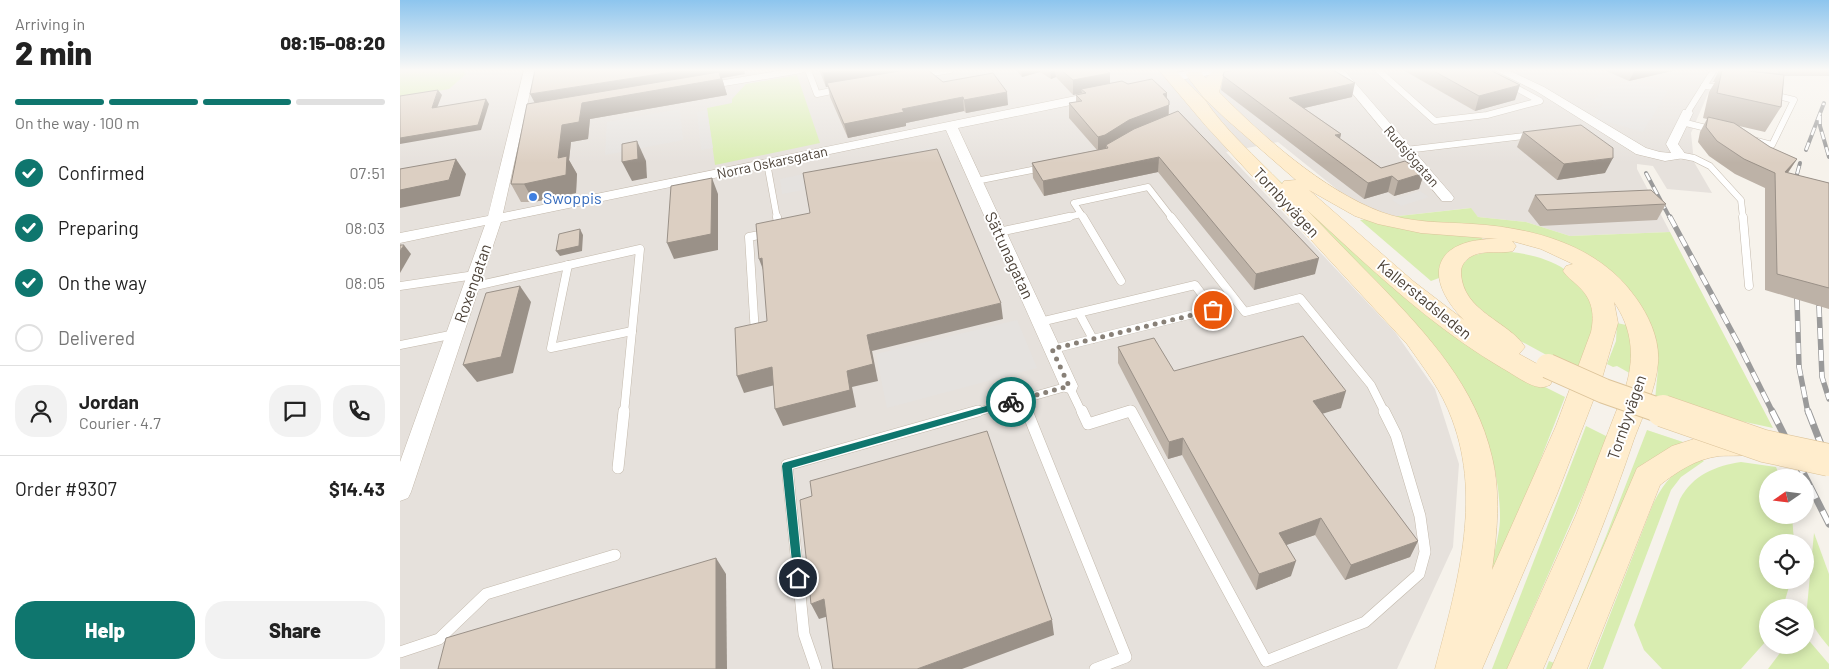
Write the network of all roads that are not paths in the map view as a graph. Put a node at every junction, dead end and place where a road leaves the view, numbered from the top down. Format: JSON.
{"nodes":[{"id":1,"x":524,"y":101,"type":"edge"},
{"id":2,"x":1066,"y":101,"type":"edge"},
{"id":3,"x":1201,"y":101,"type":"edge"},
{"id":4,"x":1210,"y":101,"type":"edge"},
{"id":5,"x":1214,"y":101,"type":"edge"},
{"id":6,"x":1365,"y":101,"type":"edge"},
{"id":7,"x":1412,"y":101,"type":"edge"},
{"id":8,"x":1539,"y":101,"type":"edge"},
{"id":9,"x":1557,"y":101,"type":"edge"},
{"id":10,"x":1695,"y":101,"type":"edge"},
{"id":11,"x":1793,"y":101,"type":"edge"},
{"id":12,"x":1685,"y":118,"type":"junction"},
{"id":13,"x":950,"y":125,"type":"junction"},
{"id":14,"x":1718,"y":131,"type":"edge"},
{"id":15,"x":1541,"y":134,"type":"edge"},
{"id":16,"x":1745,"y":138,"type":"edge"},
{"id":17,"x":1406,"y":150,"type":"junction"},
{"id":18,"x":1679,"y":155,"type":"junction"},
{"id":19,"x":767,"y":163,"type":"junction"},
{"id":20,"x":1053,"y":166,"type":"edge"},
{"id":21,"x":1302,"y":175,"type":"junction"},
{"id":22,"x":976,"y":181,"type":"junction"},
{"id":23,"x":1448,"y":198,"type":"dead end"},
{"id":24,"x":1081,"y":214,"type":"junction"},
{"id":25,"x":494,"y":220,"type":"junction"},
{"id":26,"x":999,"y":232,"type":"junction"},
{"id":27,"x":400,"y":238,"type":"edge"},
{"id":28,"x":568,"y":265,"type":"junction"},
{"id":29,"x":473,"y":281,"type":"junction"},
{"id":30,"x":1121,"y":281,"type":"dead end"},
{"id":31,"x":400,"y":286,"type":"edge"},
{"id":32,"x":1749,"y":286,"type":"dead end"},
{"id":33,"x":1079,"y":313,"type":"junction"},
{"id":34,"x":1040,"y":322,"type":"junction"},
{"id":35,"x":632,"y":331,"type":"junction"},
{"id":36,"x":455,"y":334,"type":"junction"},
{"id":37,"x":755,"y":334,"type":"edge"},
{"id":38,"x":1093,"y":339,"type":"junction"},
{"id":39,"x":400,"y":346,"type":"edge"},
{"id":40,"x":1512,"y":347,"type":"junction"},
{"id":41,"x":1052,"y":349,"type":"junction"},
{"id":42,"x":1545,"y":372,"type":"junction"},
{"id":43,"x":1069,"y":386,"type":"junction"},
{"id":44,"x":1022,"y":399,"type":"junction"},
{"id":45,"x":1730,"y":444,"type":"junction"},
{"id":46,"x":1764,"y":446,"type":"junction"},
{"id":47,"x":1829,"y":460,"type":"edge"},
{"id":48,"x":618,"y":468,"type":"dead end"},
{"id":49,"x":400,"y":492,"type":"edge"},
{"id":50,"x":615,"y":555,"type":"dead end"},
{"id":51,"x":400,"y":652,"type":"edge"},
{"id":52,"x":816,"y":669,"type":"edge"},
{"id":53,"x":1095,"y":669,"type":"edge"},
{"id":54,"x":1453,"y":669,"type":"edge"},
{"id":55,"x":1463,"y":669,"type":"edge"},
{"id":56,"x":1525,"y":669,"type":"edge"},
{"id":57,"x":1569,"y":669,"type":"edge"}],
"edges":[{"from":1,"to":25,"type":"street","name":"Roxengatan"},
{"from":2,"to":13,"type":"street","name":"Norra Oskarsgatan"},
{"from":3,"to":54,"type":"main road","name":"Tornbyvägen"},
{"from":4,"to":42,"type":"main road","name":"Kallerstadsleden"},
{"from":5,"to":21,"type":"main road","name":"Kallerstadsleden"},
{"from":6,"to":17,"type":"street","name":"Rudsjögatan"},
{"from":7,"to":8,"type":"lane"},
{"from":9,"to":18,"type":"street"},
{"from":10,"to":12,"type":"lane"},
{"from":11,"to":16,"type":"lane"},
{"from":12,"to":14,"type":"lane"},
{"from":12,"to":18,"type":"street"},
{"from":13,"to":19,"type":"street","name":"Norra Oskarsgatan"},
{"from":13,"to":22,"type":"street","name":"Sättunagatan"},
{"from":15,"to":17,"type":"lane"},
{"from":17,"to":23,"type":"street","name":"Rudsjögatan"},
{"from":18,"to":32,"type":"lane"},
{"from":19,"to":25,"type":"street","name":"Norra Oskarsgatan"},
{"from":19,"to":37,"type":"lane"},
{"from":20,"to":22,"type":"lane"},
{"from":21,"to":40,"type":"main road","name":"Kallerstadsleden"},
{"from":21,"to":56,"type":"main road","name":"Tornbyvägen"},
{"from":22,"to":26,"type":"street","name":"Sättunagatan"},
{"from":24,"to":26,"type":"lane"},
{"from":24,"to":30,"type":"lane"},
{"from":24,"to":43,"type":"lane"},
{"from":25,"to":27,"type":"street","name":"Norra Oskarsgatan"},
{"from":25,"to":29,"type":"street","name":"Roxengatan"},
{"from":26,"to":34,"type":"street","name":"Sättunagatan"},
{"from":28,"to":29,"type":"lane"},
{"from":28,"to":35,"type":"lane"},
{"from":28,"to":35,"type":"lane"},
{"from":29,"to":31,"type":"lane"},
{"from":29,"to":36,"type":"street","name":"Roxengatan"},
{"from":33,"to":34,"type":"lane"},
{"from":33,"to":38,"type":"lane"},
{"from":33,"to":38,"type":"lane"},
{"from":34,"to":41,"type":"street","name":"Sättunagatan"},
{"from":35,"to":48,"type":"lane"},
{"from":36,"to":39,"type":"lane"},
{"from":36,"to":49,"type":"street","name":"Roxengatan"},
{"from":38,"to":41,"type":"lane"},
{"from":40,"to":42,"type":"main road","name":"Kallerstadsleden"},
{"from":40,"to":55,"type":"main road"},
{"from":41,"to":43,"type":"street","name":"Sättunagatan"},
{"from":42,"to":45,"type":"main road","name":"Kallerstadsleden"},
{"from":42,"to":46,"type":"main road","name":"Kallerstadsleden","bridge":true},
{"from":43,"to":44,"type":"lane"},
{"from":44,"to":52,"type":"lane"},
{"from":44,"to":53,"type":"lane"},
{"from":45,"to":46,"type":"main road","name":"Kallerstadsleden","bridge":true},
{"from":45,"to":57,"type":"main road"},
{"from":46,"to":47,"type":"main road","name":"Kallerstadsleden","bridge":true},
{"from":50,"to":51,"type":"lane"}]}
